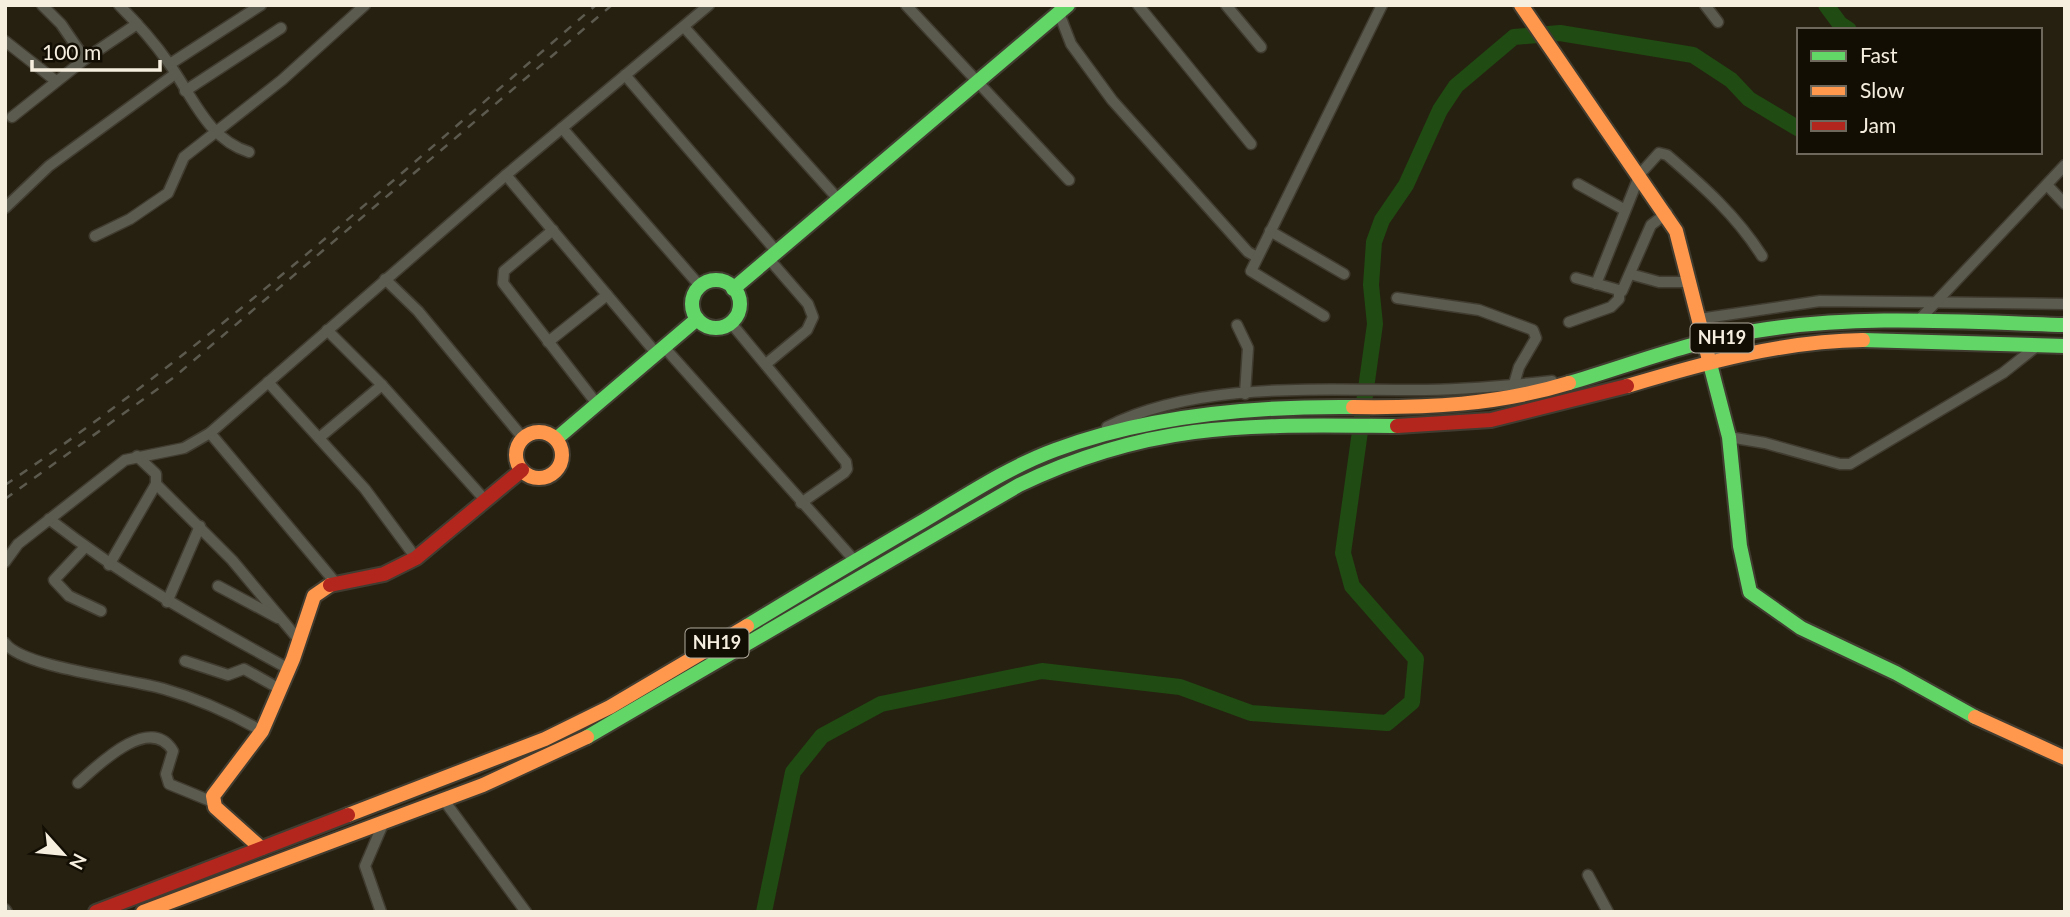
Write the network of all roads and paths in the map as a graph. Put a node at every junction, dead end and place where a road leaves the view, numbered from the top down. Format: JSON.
{"nodes":[{"id":1,"x":41,"y":5,"type":"edge"},
{"id":2,"x":365,"y":5,"type":"edge"},
{"id":3,"x":709,"y":5,"type":"edge"},
{"id":4,"x":906,"y":5,"type":"edge"},
{"id":5,"x":1138,"y":5,"type":"edge"},
{"id":6,"x":1226,"y":5,"type":"edge"},
{"id":7,"x":1382,"y":5,"type":"edge"},
{"id":8,"x":1705,"y":5,"type":"edge"},
{"id":9,"x":259,"y":6,"type":"edge"},
{"id":10,"x":123,"y":7,"type":"edge"},
{"id":11,"x":1522,"y":7,"type":"edge"},
{"id":12,"x":1064,"y":9,"type":"edge"},
{"id":13,"x":1718,"y":22,"type":"dead end"},
{"id":14,"x":137,"y":24,"type":"junction"},
{"id":15,"x":684,"y":27,"type":"junction"},
{"id":16,"x":281,"y":28,"type":"dead end"},
{"id":17,"x":5,"y":41,"type":"edge"},
{"id":18,"x":1261,"y":47,"type":"dead end"},
{"id":19,"x":85,"y":59,"type":"junction"},
{"id":20,"x":170,"y":64,"type":"junction"},
{"id":21,"x":175,"y":74,"type":"junction"},
{"id":22,"x":625,"y":75,"type":"junction"},
{"id":23,"x":56,"y":81,"type":"junction"},
{"id":24,"x":979,"y":81,"type":"junction"},
{"id":25,"x":185,"y":91,"type":"junction"},
{"id":26,"x":12,"y":117,"type":"dead end"},
{"id":27,"x":562,"y":128,"type":"junction"},
{"id":28,"x":216,"y":132,"type":"junction"},
{"id":29,"x":1251,"y":144,"type":"dead end"},
{"id":30,"x":249,"y":152,"type":"dead end"},
{"id":31,"x":2065,"y":165,"type":"edge"},
{"id":32,"x":1640,"y":174,"type":"junction"},
{"id":33,"x":506,"y":176,"type":"junction"},
{"id":34,"x":1069,"y":180,"type":"dead end"},
{"id":35,"x":1578,"y":184,"type":"dead end"},
{"id":36,"x":2047,"y":185,"type":"junction"},
{"id":37,"x":839,"y":200,"type":"junction"},
{"id":38,"x":2065,"y":204,"type":"edge"},
{"id":39,"x":5,"y":208,"type":"edge"},
{"id":40,"x":1625,"y":210,"type":"junction"},
{"id":41,"x":1667,"y":213,"type":"junction"},
{"id":42,"x":553,"y":230,"type":"junction"},
{"id":43,"x":1270,"y":231,"type":"junction"},
{"id":44,"x":95,"y":236,"type":"dead end"},
{"id":45,"x":773,"y":255,"type":"junction"},
{"id":46,"x":1762,"y":256,"type":"dead end"},
{"id":47,"x":1257,"y":257,"type":"junction"},
{"id":48,"x":1344,"y":274,"type":"dead end"},
{"id":49,"x":1630,"y":274,"type":"junction"},
{"id":50,"x":1576,"y":278,"type":"dead end"},
{"id":51,"x":385,"y":279,"type":"junction"},
{"id":52,"x":1690,"y":282,"type":"junction"},
{"id":53,"x":1596,"y":284,"type":"junction"},
{"id":54,"x":700,"y":286,"type":"junction"},
{"id":55,"x":733,"y":289,"type":"junction"},
{"id":56,"x":1619,"y":291,"type":"junction"},
{"id":57,"x":607,"y":295,"type":"junction"},
{"id":58,"x":1397,"y":298,"type":"dead end"},
{"id":59,"x":1937,"y":301,"type":"junction"},
{"id":60,"x":2065,"y":304,"type":"edge"},
{"id":61,"x":1324,"y":316,"type":"dead end"},
{"id":62,"x":697,"y":319,"type":"junction"},
{"id":63,"x":1699,"y":319,"type":"junction"},
{"id":64,"x":1569,"y":322,"type":"dead end"},
{"id":65,"x":1917,"y":322,"type":"junction"},
{"id":66,"x":731,"y":323,"type":"junction"},
{"id":67,"x":2065,"y":325,"type":"edge"},
{"id":68,"x":1237,"y":326,"type":"dead end"},
{"id":69,"x":327,"y":330,"type":"junction"},
{"id":70,"x":548,"y":342,"type":"junction"},
{"id":71,"x":1705,"y":342,"type":"junction"},
{"id":72,"x":2037,"y":345,"type":"junction"},
{"id":73,"x":2065,"y":346,"type":"edge"},
{"id":74,"x":660,"y":350,"type":"junction"},
{"id":75,"x":1711,"y":362,"type":"junction"},
{"id":76,"x":766,"y":364,"type":"junction"},
{"id":77,"x":1592,"y":376,"type":"junction"},
{"id":78,"x":268,"y":382,"type":"junction"},
{"id":79,"x":1514,"y":384,"type":"junction"},
{"id":80,"x":382,"y":385,"type":"junction"},
{"id":81,"x":1245,"y":394,"type":"junction"},
{"id":82,"x":597,"y":404,"type":"junction"},
{"id":83,"x":210,"y":433,"type":"junction"},
{"id":84,"x":1729,"y":437,"type":"junction"},
{"id":85,"x":319,"y":438,"type":"junction"},
{"id":86,"x":523,"y":438,"type":"junction"},
{"id":87,"x":556,"y":439,"type":"junction"},
{"id":88,"x":1072,"y":445,"type":"junction"},
{"id":89,"x":136,"y":456,"type":"junction"},
{"id":90,"x":522,"y":470,"type":"junction"},
{"id":91,"x":156,"y":484,"type":"junction"},
{"id":92,"x":486,"y":501,"type":"junction"},
{"id":93,"x":801,"y":503,"type":"junction"},
{"id":94,"x":49,"y":519,"type":"junction"},
{"id":95,"x":200,"y":526,"type":"junction"},
{"id":96,"x":85,"y":547,"type":"junction"},
{"id":97,"x":416,"y":558,"type":"junction"},
{"id":98,"x":855,"y":561,"type":"junction"},
{"id":99,"x":5,"y":562,"type":"edge"},
{"id":100,"x":109,"y":565,"type":"junction"},
{"id":101,"x":335,"y":582,"type":"junction"},
{"id":102,"x":218,"y":586,"type":"dead end"},
{"id":103,"x":167,"y":602,"type":"junction"},
{"id":104,"x":101,"y":611,"type":"dead end"},
{"id":105,"x":282,"y":620,"type":"junction"},
{"id":106,"x":299,"y":640,"type":"junction"},
{"id":107,"x":5,"y":643,"type":"edge"},
{"id":108,"x":185,"y":661,"type":"dead end"},
{"id":109,"x":289,"y":669,"type":"junction"},
{"id":110,"x":280,"y":689,"type":"junction"},
{"id":111,"x":262,"y":731,"type":"junction"},
{"id":112,"x":2065,"y":758,"type":"edge"},
{"id":113,"x":78,"y":783,"type":"dead end"},
{"id":114,"x":443,"y":799,"type":"junction"},
{"id":115,"x":213,"y":802,"type":"junction"},
{"id":116,"x":384,"y":821,"type":"junction"},
{"id":117,"x":261,"y":848,"type":"junction"},
{"id":118,"x":1588,"y":874,"type":"dead end"},
{"id":119,"x":96,"y":912,"type":"edge"},
{"id":120,"x":143,"y":912,"type":"edge"},
{"id":121,"x":381,"y":912,"type":"edge"},
{"id":122,"x":526,"y":912,"type":"edge"},
{"id":123,"x":1608,"y":912,"type":"edge"}],
"edges":[{"from":1,"to":19,"type":"street"},
{"from":2,"to":28,"type":"street"},
{"from":3,"to":15,"type":"street"},
{"from":4,"to":24,"type":"street"},
{"from":5,"to":29,"type":"street"},
{"from":6,"to":18,"type":"street"},
{"from":7,"to":43,"type":"street"},
{"from":8,"to":13,"type":"street"},
{"from":9,"to":20,"type":"street"},
{"from":10,"to":14,"type":"street"},
{"from":11,"to":32,"type":"main road"},
{"from":12,"to":24,"type":"main road"},
{"from":12,"to":47,"type":"street"},
{"from":14,"to":19,"type":"street"},
{"from":14,"to":20,"type":"street"},
{"from":15,"to":22,"type":"street"},
{"from":15,"to":37,"type":"street"},
{"from":16,"to":25,"type":"street"},
{"from":17,"to":23,"type":"street"},
{"from":19,"to":23,"type":"street"},
{"from":20,"to":21,"type":"street"},
{"from":21,"to":25,"type":"street"},
{"from":21,"to":39,"type":"street"},
{"from":22,"to":27,"type":"street"},
{"from":22,"to":45,"type":"street"},
{"from":23,"to":26,"type":"street"},
{"from":24,"to":34,"type":"street"},
{"from":24,"to":37,"type":"main road"},
{"from":25,"to":28,"type":"street"},
{"from":27,"to":33,"type":"street"},
{"from":27,"to":54,"type":"street"},
{"from":28,"to":30,"type":"street"},
{"from":28,"to":44,"type":"street"},
{"from":31,"to":36,"type":"street"},
{"from":32,"to":40,"type":"street"},
{"from":32,"to":41,"type":"main road"},
{"from":32,"to":46,"type":"street"},
{"from":33,"to":42,"type":"street"},
{"from":33,"to":51,"type":"street"},
{"from":35,"to":40,"type":"street"},
{"from":36,"to":38,"type":"street"},
{"from":36,"to":59,"type":"street"},
{"from":37,"to":45,"type":"main road"},
{"from":40,"to":53,"type":"street"},
{"from":41,"to":49,"type":"street"},
{"from":41,"to":52,"type":"main road"},
{"from":42,"to":57,"type":"street"},
{"from":42,"to":70,"type":"street"},
{"from":43,"to":47,"type":"street"},
{"from":43,"to":48,"type":"street"},
{"from":45,"to":55,"type":"main road"},
{"from":45,"to":76,"type":"street"},
{"from":47,"to":61,"type":"street"},
{"from":49,"to":52,"type":"street"},
{"from":49,"to":56,"type":"street"},
{"from":50,"to":53,"type":"street"},
{"from":51,"to":69,"type":"street"},
{"from":51,"to":86,"type":"street"},
{"from":52,"to":63,"type":"main road"},
{"from":53,"to":56,"type":"street"},
{"from":54,"to":55,"type":"main road"},
{"from":54,"to":62,"type":"main road"},
{"from":55,"to":66,"type":"main road"},
{"from":56,"to":64,"type":"street"},
{"from":57,"to":70,"type":"street"},
{"from":57,"to":74,"type":"street"},
{"from":58,"to":79,"type":"street"},
{"from":59,"to":60,"type":"street"},
{"from":59,"to":63,"type":"street"},
{"from":59,"to":65,"type":"street"},
{"from":62,"to":66,"type":"main road"},
{"from":62,"to":74,"type":"main road"},
{"from":63,"to":71,"type":"main road"},
{"from":65,"to":67,"type":"main road","number":"NH19"},
{"from":65,"to":71,"type":"main road","number":"NH19"},
{"from":66,"to":76,"type":"street"},
{"from":68,"to":81,"type":"street"},
{"from":69,"to":78,"type":"street"},
{"from":69,"to":80,"type":"street"},
{"from":70,"to":82,"type":"street"},
{"from":71,"to":75,"type":"main road"},
{"from":71,"to":77,"type":"main road","number":"NH19"},
{"from":72,"to":73,"type":"main road","number":"NH19"},
{"from":72,"to":75,"type":"main road","number":"NH19"},
{"from":72,"to":84,"type":"street"},
{"from":74,"to":82,"type":"main road"},
{"from":74,"to":93,"type":"street"},
{"from":75,"to":84,"type":"main road"},
{"from":75,"to":114,"type":"main road","number":"NH19"},
{"from":76,"to":93,"type":"street"},
{"from":77,"to":79,"type":"street"},
{"from":77,"to":88,"type":"main road","number":"NH19"},
{"from":78,"to":83,"type":"street"},
{"from":78,"to":85,"type":"street"},
{"from":79,"to":81,"type":"street"},
{"from":80,"to":85,"type":"street"},
{"from":80,"to":92,"type":"street"},
{"from":81,"to":88,"type":"street"},
{"from":82,"to":87,"type":"main road"},
{"from":83,"to":89,"type":"street"},
{"from":83,"to":101,"type":"street"},
{"from":84,"to":112,"type":"main road"},
{"from":85,"to":97,"type":"street"},
{"from":86,"to":87,"type":"main road"},
{"from":86,"to":90,"type":"main road"},
{"from":87,"to":90,"type":"main road"},
{"from":88,"to":98,"type":"main road","number":"NH19"},
{"from":89,"to":91,"type":"street"},
{"from":89,"to":94,"type":"street"},
{"from":90,"to":92,"type":"main road"},
{"from":91,"to":95,"type":"street"},
{"from":91,"to":100,"type":"street"},
{"from":92,"to":97,"type":"main road"},
{"from":93,"to":98,"type":"street"},
{"from":94,"to":96,"type":"street"},
{"from":94,"to":99,"type":"street"},
{"from":95,"to":103,"type":"street"},
{"from":95,"to":105,"type":"street"},
{"from":96,"to":100,"type":"street"},
{"from":96,"to":104,"type":"street"},
{"from":97,"to":101,"type":"main road"},
{"from":98,"to":117,"type":"main road","number":"NH19"},
{"from":100,"to":103,"type":"street"},
{"from":101,"to":106,"type":"main road"},
{"from":102,"to":105,"type":"street"},
{"from":103,"to":109,"type":"street"},
{"from":105,"to":106,"type":"street"},
{"from":106,"to":109,"type":"main road"},
{"from":107,"to":111,"type":"street"},
{"from":108,"to":110,"type":"street"},
{"from":109,"to":110,"type":"main road"},
{"from":110,"to":111,"type":"main road"},
{"from":111,"to":115,"type":"main road"},
{"from":113,"to":115,"type":"street"},
{"from":114,"to":116,"type":"main road","number":"NH19"},
{"from":114,"to":122,"type":"street"},
{"from":115,"to":117,"type":"main road"},
{"from":116,"to":120,"type":"main road","number":"NH19"},
{"from":116,"to":121,"type":"street"},
{"from":117,"to":119,"type":"main road","number":"NH19"},
{"from":118,"to":123,"type":"street"}]}
